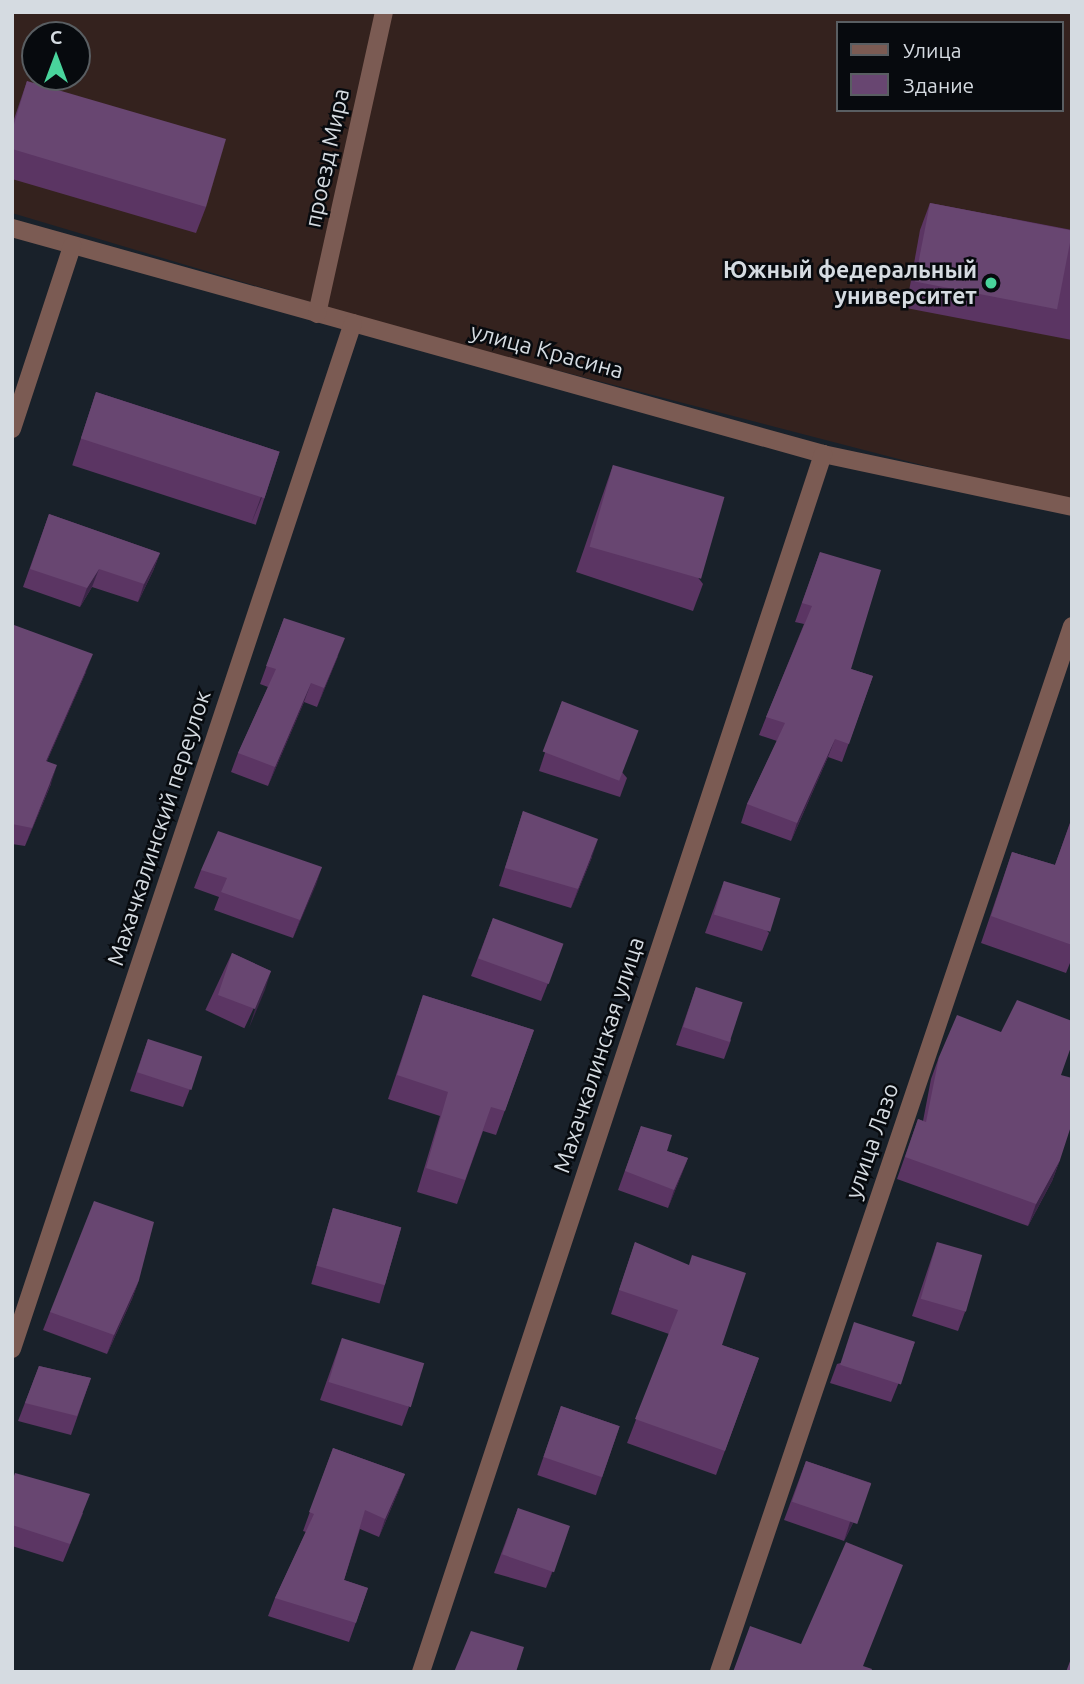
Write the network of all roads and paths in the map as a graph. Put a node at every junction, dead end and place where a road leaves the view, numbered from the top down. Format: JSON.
{"nodes":[{"id":1,"x":384,"y":12,"type":"edge"},
{"id":2,"x":12,"y":228,"type":"edge"},
{"id":3,"x":72,"y":246,"type":"junction"},
{"id":4,"x":317,"y":314,"type":"junction"},
{"id":5,"x":353,"y":323,"type":"junction"},
{"id":6,"x":12,"y":429,"type":"edge"},
{"id":7,"x":823,"y":453,"type":"junction"},
{"id":8,"x":1072,"y":507,"type":"edge"},
{"id":9,"x":1072,"y":626,"type":"edge"},
{"id":10,"x":12,"y":1349,"type":"edge"},
{"id":11,"x":421,"y":1672,"type":"edge"},
{"id":12,"x":719,"y":1672,"type":"edge"}],
"edges":[{"from":1,"to":4,"type":"street","name":"проезд Мира"},
{"from":2,"to":3,"type":"street","name":"улица Красина"},
{"from":3,"to":4,"type":"street","name":"улица Красина"},
{"from":3,"to":6,"type":"street"},
{"from":4,"to":5,"type":"street","name":"улица Красина"},
{"from":5,"to":7,"type":"street","name":"улица Красина"},
{"from":5,"to":10,"type":"street","name":"Махачкалинский переулок"},
{"from":7,"to":8,"type":"street","name":"улица Красина"},
{"from":7,"to":11,"type":"street","name":"Махачкалинская улица"},
{"from":9,"to":12,"type":"street","name":"улица Лазо"}]}
